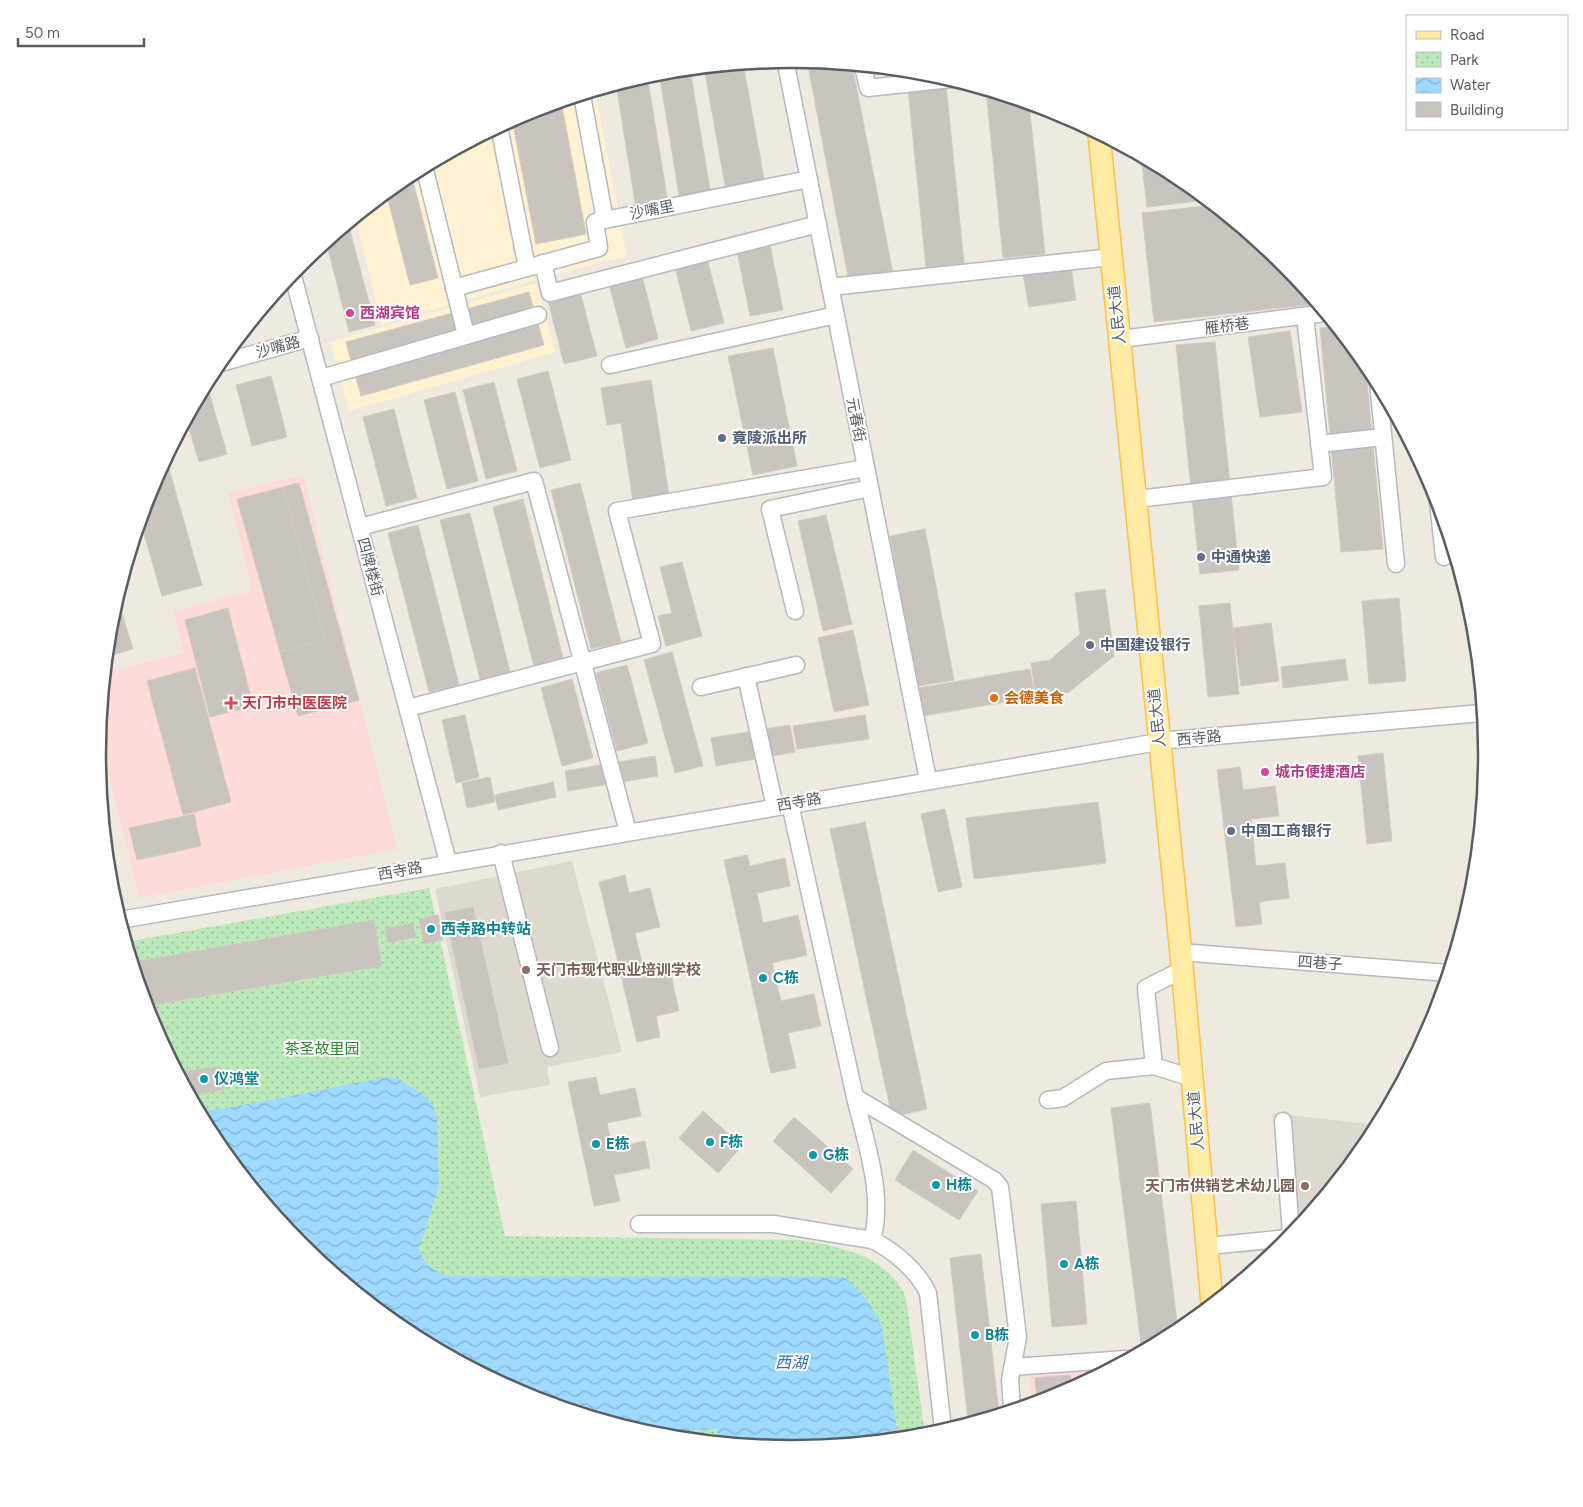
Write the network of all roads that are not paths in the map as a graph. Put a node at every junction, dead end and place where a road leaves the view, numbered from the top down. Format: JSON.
{"nodes":[{"id":1,"x":787,"y":68,"type":"edge"},
{"id":2,"x":864,"y":72,"type":"edge"},
{"id":3,"x":927,"y":82,"type":"edge"},
{"id":4,"x":583,"y":100,"type":"edge"},
{"id":5,"x":502,"y":132,"type":"edge"},
{"id":6,"x":1101,"y":141,"type":"edge"},
{"id":7,"x":1111,"y":146,"type":"edge"},
{"id":8,"x":426,"y":173,"type":"edge"},
{"id":9,"x":809,"y":179,"type":"junction"},
{"id":10,"x":605,"y":220,"type":"junction"},
{"id":11,"x":818,"y":224,"type":"junction"},
{"id":12,"x":1112,"y":257,"type":"junction"},
{"id":13,"x":535,"y":266,"type":"junction"},
{"id":14,"x":294,"y":281,"type":"edge"},
{"id":15,"x":454,"y":288,"type":"junction"},
{"id":16,"x":830,"y":288,"type":"junction"},
{"id":17,"x":1318,"y":314,"type":"edge"},
{"id":18,"x":538,"y":315,"type":"dead end"},
{"id":19,"x":836,"y":315,"type":"junction"},
{"id":20,"x":1305,"y":316,"type":"junction"},
{"id":21,"x":466,"y":335,"type":"junction"},
{"id":22,"x":310,"y":338,"type":"junction"},
{"id":23,"x":1129,"y":338,"type":"junction"},
{"id":24,"x":229,"y":361,"type":"edge"},
{"id":25,"x":610,"y":365,"type":"dead end"},
{"id":26,"x":321,"y":378,"type":"junction"},
{"id":27,"x":1380,"y":401,"type":"edge"},
{"id":28,"x":1383,"y":436,"type":"junction"},
{"id":29,"x":1319,"y":444,"type":"junction"},
{"id":30,"x":866,"y":468,"type":"junction"},
{"id":31,"x":870,"y":488,"type":"junction"},
{"id":32,"x":1146,"y":498,"type":"junction"},
{"id":33,"x":360,"y":526,"type":"junction"},
{"id":34,"x":1442,"y":535,"type":"edge"},
{"id":35,"x":1444,"y":557,"type":"dead end"},
{"id":36,"x":1396,"y":564,"type":"dead end"},
{"id":37,"x":795,"y":611,"type":"dead end"},
{"id":38,"x":582,"y":662,"type":"junction"},
{"id":39,"x":796,"y":665,"type":"dead end"},
{"id":40,"x":746,"y":676,"type":"junction"},
{"id":41,"x":701,"y":687,"type":"dead end"},
{"id":42,"x":408,"y":708,"type":"junction"},
{"id":43,"x":1476,"y":713,"type":"edge"},
{"id":44,"x":1165,"y":741,"type":"junction"},
{"id":45,"x":928,"y":780,"type":"junction"},
{"id":46,"x":783,"y":805,"type":"junction"},
{"id":47,"x":628,"y":832,"type":"junction"},
{"id":48,"x":501,"y":853,"type":"junction"},
{"id":49,"x":448,"y":862,"type":"junction"},
{"id":50,"x":126,"y":919,"type":"edge"},
{"id":51,"x":1188,"y":962,"type":"junction"},
{"id":52,"x":1441,"y":973,"type":"edge"},
{"id":53,"x":550,"y":1048,"type":"dead end"},
{"id":54,"x":1154,"y":1066,"type":"junction"},
{"id":55,"x":1192,"y":1078,"type":"junction"},
{"id":56,"x":855,"y":1097,"type":"junction"},
{"id":57,"x":1048,"y":1100,"type":"dead end"},
{"id":58,"x":1283,"y":1121,"type":"dead end"},
{"id":59,"x":640,"y":1224,"type":"dead end"},
{"id":60,"x":1290,"y":1224,"type":"edge"},
{"id":61,"x":1277,"y":1239,"type":"edge"},
{"id":62,"x":872,"y":1240,"type":"junction"},
{"id":63,"x":1219,"y":1245,"type":"junction"},
{"id":64,"x":1223,"y":1286,"type":"edge"},
{"id":65,"x":1211,"y":1296,"type":"edge"},
{"id":66,"x":1112,"y":1360,"type":"edge"},
{"id":67,"x":1013,"y":1367,"type":"junction"},
{"id":68,"x":1012,"y":1403,"type":"edge"},
{"id":69,"x":942,"y":1422,"type":"edge"}],
"edges":[{"from":1,"to":9,"type":"street","name":"元春街"},
{"from":2,"to":3,"type":"street"},
{"from":4,"to":10,"type":"street"},
{"from":5,"to":13,"type":"street"},
{"from":6,"to":12,"type":"main road","name":"人民大道"},
{"from":7,"to":23,"type":"main road","name":"人民大道"},
{"from":8,"to":15,"type":"street"},
{"from":9,"to":10,"type":"street","name":"沙嘴里"},
{"from":9,"to":11,"type":"street","name":"元春街"},
{"from":10,"to":13,"type":"street"},
{"from":11,"to":13,"type":"street"},
{"from":11,"to":16,"type":"street","name":"元春街"},
{"from":12,"to":16,"type":"street"},
{"from":12,"to":44,"type":"main road","name":"人民大道"},
{"from":13,"to":15,"type":"street"},
{"from":14,"to":22,"type":"street","name":"四牌楼街"},
{"from":15,"to":21,"type":"street"},
{"from":16,"to":19,"type":"street","name":"元春街"},
{"from":17,"to":20,"type":"street","name":"雁桥巷"},
{"from":18,"to":21,"type":"street"},
{"from":19,"to":25,"type":"street"},
{"from":19,"to":30,"type":"street","name":"元春街"},
{"from":20,"to":23,"type":"street","name":"雁桥巷"},
{"from":20,"to":29,"type":"street"},
{"from":21,"to":26,"type":"street"},
{"from":22,"to":24,"type":"street","name":"沙嘴路"},
{"from":22,"to":26,"type":"street","name":"四牌楼街"},
{"from":23,"to":32,"type":"main road","name":"人民大道"},
{"from":26,"to":33,"type":"street","name":"四牌楼街"},
{"from":27,"to":28,"type":"street"},
{"from":28,"to":29,"type":"street"},
{"from":28,"to":36,"type":"street"},
{"from":29,"to":32,"type":"street"},
{"from":30,"to":31,"type":"street","name":"元春街"},
{"from":30,"to":38,"type":"street"},
{"from":31,"to":37,"type":"street"},
{"from":31,"to":45,"type":"street","name":"元春街"},
{"from":32,"to":44,"type":"main road","name":"人民大道"},
{"from":33,"to":38,"type":"street"},
{"from":33,"to":42,"type":"street","name":"四牌楼街"},
{"from":34,"to":35,"type":"street"},
{"from":38,"to":42,"type":"street"},
{"from":38,"to":47,"type":"street"},
{"from":39,"to":40,"type":"street"},
{"from":40,"to":41,"type":"street"},
{"from":40,"to":46,"type":"street"},
{"from":42,"to":49,"type":"street","name":"四牌楼街"},
{"from":43,"to":44,"type":"street","name":"西寺路"},
{"from":44,"to":45,"type":"street","name":"西寺路"},
{"from":44,"to":51,"type":"main road","name":"人民大道"},
{"from":45,"to":46,"type":"street","name":"西寺路"},
{"from":46,"to":47,"type":"street","name":"西寺路"},
{"from":46,"to":56,"type":"street"},
{"from":47,"to":48,"type":"street","name":"西寺路"},
{"from":48,"to":49,"type":"street","name":"西寺路"},
{"from":48,"to":53,"type":"street"},
{"from":49,"to":50,"type":"street","name":"西寺路"},
{"from":51,"to":52,"type":"street","name":"四巷子"},
{"from":51,"to":54,"type":"street"},
{"from":51,"to":55,"type":"main road","name":"人民大道"},
{"from":51,"to":63,"type":"main road","name":"人民大道"},
{"from":54,"to":55,"type":"street"},
{"from":54,"to":57,"type":"street"},
{"from":55,"to":65,"type":"main road","name":"人民大道"},
{"from":56,"to":62,"type":"street"},
{"from":56,"to":67,"type":"street"},
{"from":58,"to":60,"type":"street"},
{"from":59,"to":62,"type":"street"},
{"from":61,"to":63,"type":"street"},
{"from":62,"to":69,"type":"street"},
{"from":63,"to":64,"type":"main road","name":"人民大道"},
{"from":66,"to":67,"type":"street"},
{"from":67,"to":68,"type":"street"}]}
